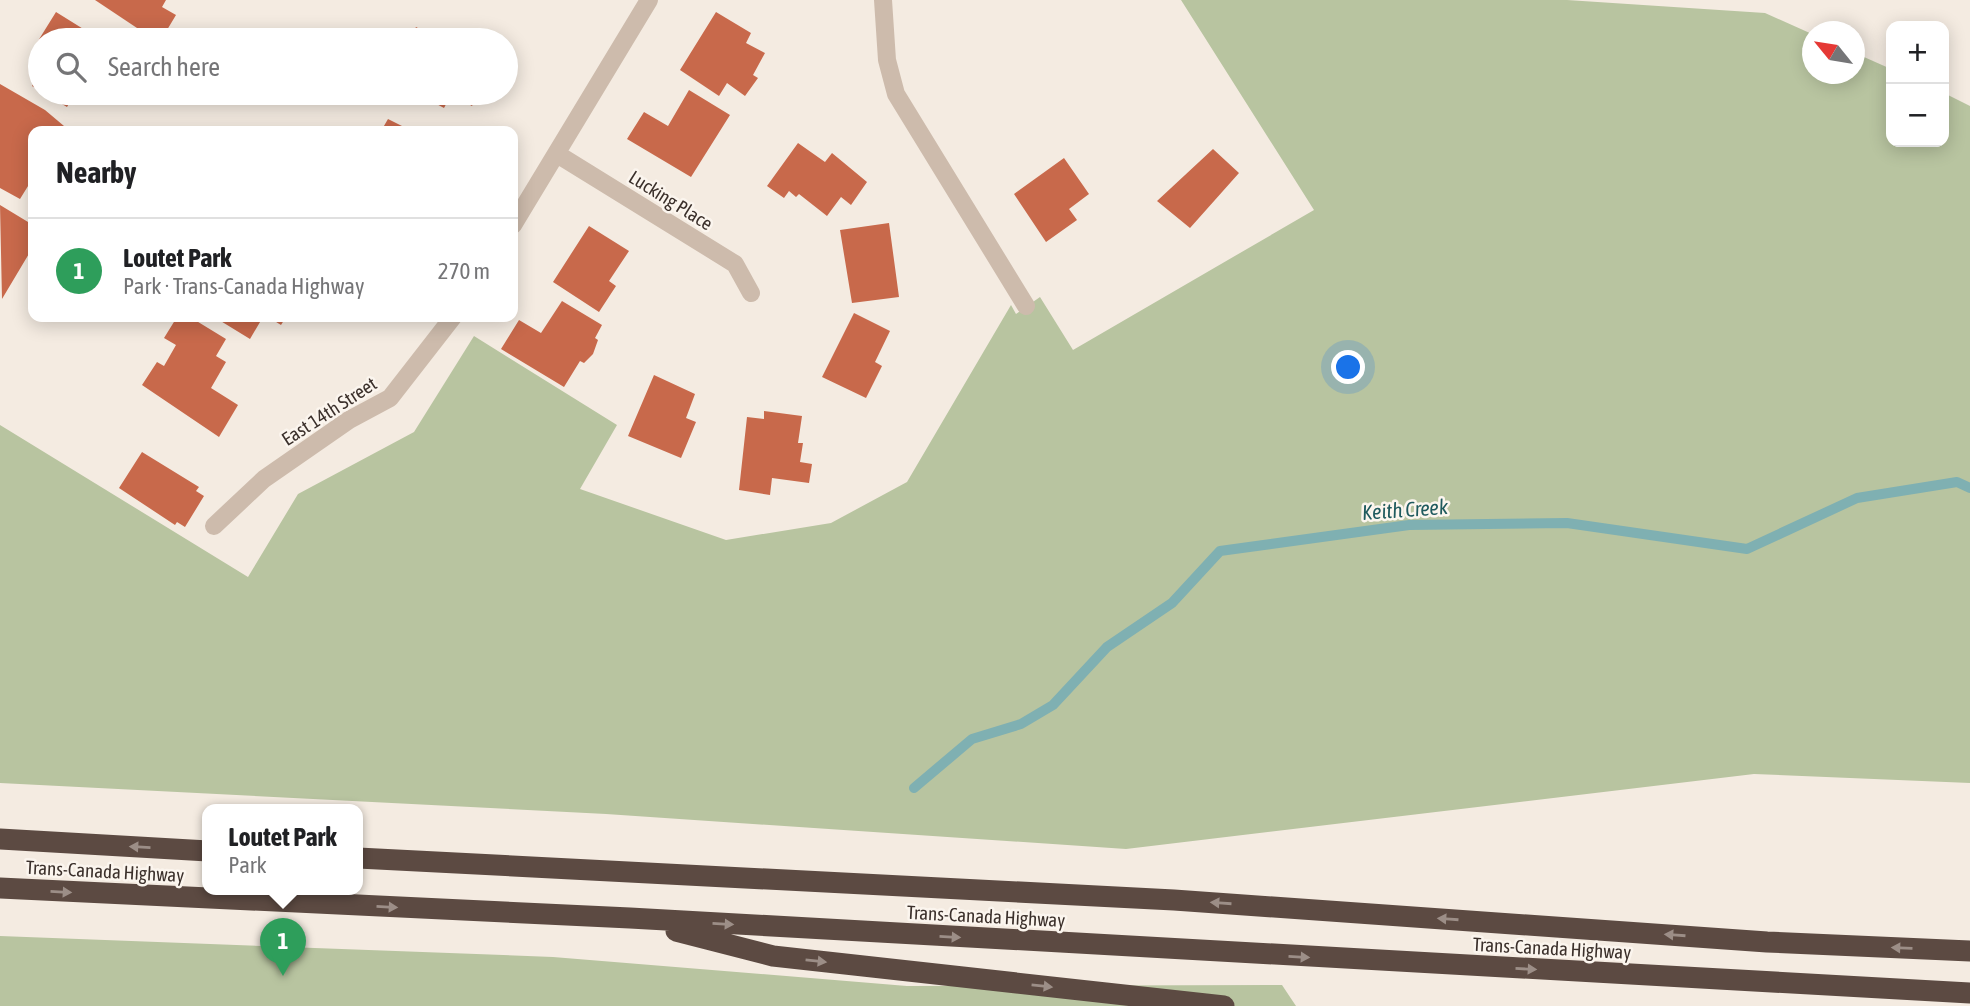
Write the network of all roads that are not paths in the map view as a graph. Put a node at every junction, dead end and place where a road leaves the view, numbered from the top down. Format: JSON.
{"nodes":[{"id":1,"x":649,"y":0,"type":"edge"},
{"id":2,"x":883,"y":0,"type":"edge"},
{"id":3,"x":557,"y":154,"type":"junction"},
{"id":4,"x":518,"y":217,"type":"edge"},
{"id":5,"x":751,"y":293,"type":"dead end"},
{"id":6,"x":1026,"y":306,"type":"dead end"},
{"id":7,"x":449,"y":322,"type":"edge"},
{"id":8,"x":214,"y":526,"type":"dead end"},
{"id":9,"x":0,"y":839,"type":"edge"},
{"id":10,"x":202,"y":851,"type":"edge"},
{"id":11,"x":363,"y":858,"type":"edge"},
{"id":12,"x":0,"y":888,"type":"edge"},
{"id":13,"x":630,"y":918,"type":"junction"},
{"id":14,"x":1970,"y":950,"type":"edge"},
{"id":15,"x":1970,"y":993,"type":"edge"},
{"id":16,"x":1224,"y":1006,"type":"edge"}],
"edges":[{"from":1,"to":3,"type":"street"},
{"from":2,"to":6,"type":"street"},
{"from":3,"to":4,"type":"street"},
{"from":3,"to":5,"type":"street","name":"Lucking Place"},
{"from":7,"to":8,"type":"street","name":"East 14th Street"},
{"from":10,"to":9,"type":"highway","name":"Trans-Canada Highway","one_way":true},
{"from":14,"to":11,"type":"highway","name":"Trans-Canada Highway","one_way":true},
{"from":12,"to":13,"type":"highway","name":"Trans-Canada Highway","one_way":true},
{"from":13,"to":15,"type":"highway","name":"Trans-Canada Highway","one_way":true},
{"from":13,"to":16,"type":"highway","one_way":true}]}
